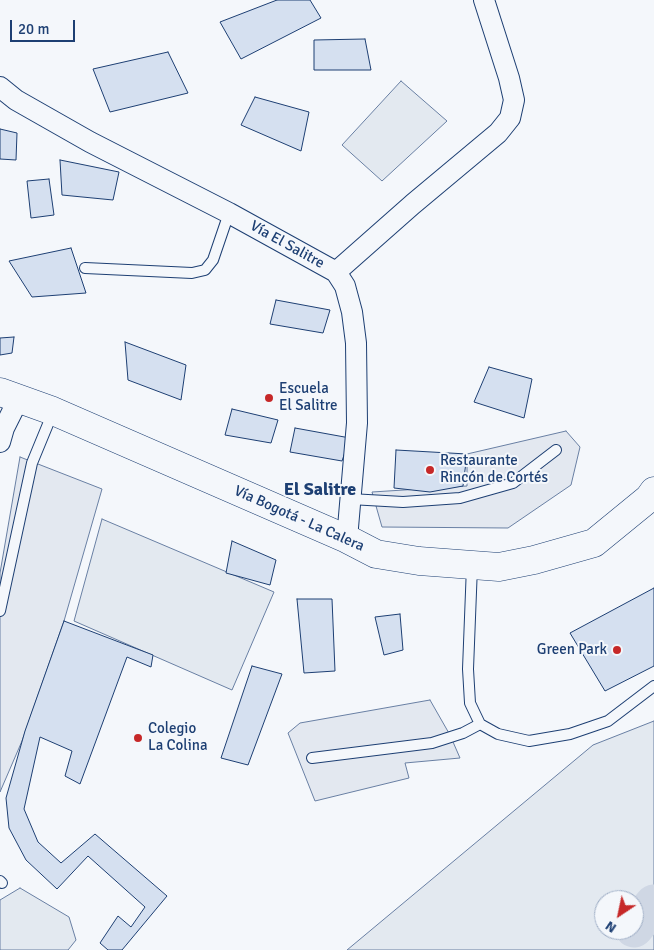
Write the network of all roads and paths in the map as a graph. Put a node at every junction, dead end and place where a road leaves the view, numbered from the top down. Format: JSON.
{"nodes":[{"id":1,"x":484,"y":0,"type":"edge"},
{"id":2,"x":0,"y":87,"type":"edge"},
{"id":3,"x":229,"y":213,"type":"junction"},
{"id":4,"x":85,"y":268,"type":"dead end"},
{"id":5,"x":336,"y":272,"type":"junction"},
{"id":6,"x":9,"y":396,"type":"edge"},
{"id":7,"x":53,"y":411,"type":"junction"},
{"id":8,"x":0,"y":442,"type":"edge"},
{"id":9,"x":556,"y":450,"type":"dead end"},
{"id":10,"x":654,"y":491,"type":"edge"},
{"id":11,"x":350,"y":499,"type":"junction"},
{"id":12,"x":347,"y":539,"type":"junction"},
{"id":13,"x":472,"y":566,"type":"junction"},
{"id":14,"x":0,"y":612,"type":"edge"},
{"id":15,"x":654,"y":686,"type":"edge"},
{"id":16,"x":480,"y":724,"type":"junction"},
{"id":17,"x":312,"y":758,"type":"dead end"}],
"edges":[{"from":1,"to":5,"type":"street"},
{"from":2,"to":3,"type":"street","name":"Vía El Salitre"},
{"from":3,"to":4,"type":"lane"},
{"from":3,"to":5,"type":"street","name":"Vía El Salitre"},
{"from":5,"to":11,"type":"street","name":"Vía El Salitre"},
{"from":6,"to":7,"type":"main road","name":"Vía Bogotá - La Calera"},
{"from":6,"to":8,"type":"street"},
{"from":7,"to":12,"type":"main road","name":"Vía Bogotá - La Calera"},
{"from":7,"to":14,"type":"lane"},
{"from":9,"to":11,"type":"lane"},
{"from":10,"to":13,"type":"main road","name":"Vía Bogotá - La Calera"},
{"from":11,"to":12,"type":"street","name":"Vía El Salitre"},
{"from":12,"to":13,"type":"main road","name":"Vía Bogotá - La Calera"},
{"from":13,"to":16,"type":"lane"},
{"from":15,"to":16,"type":"lane"},
{"from":16,"to":17,"type":"lane"}]}
